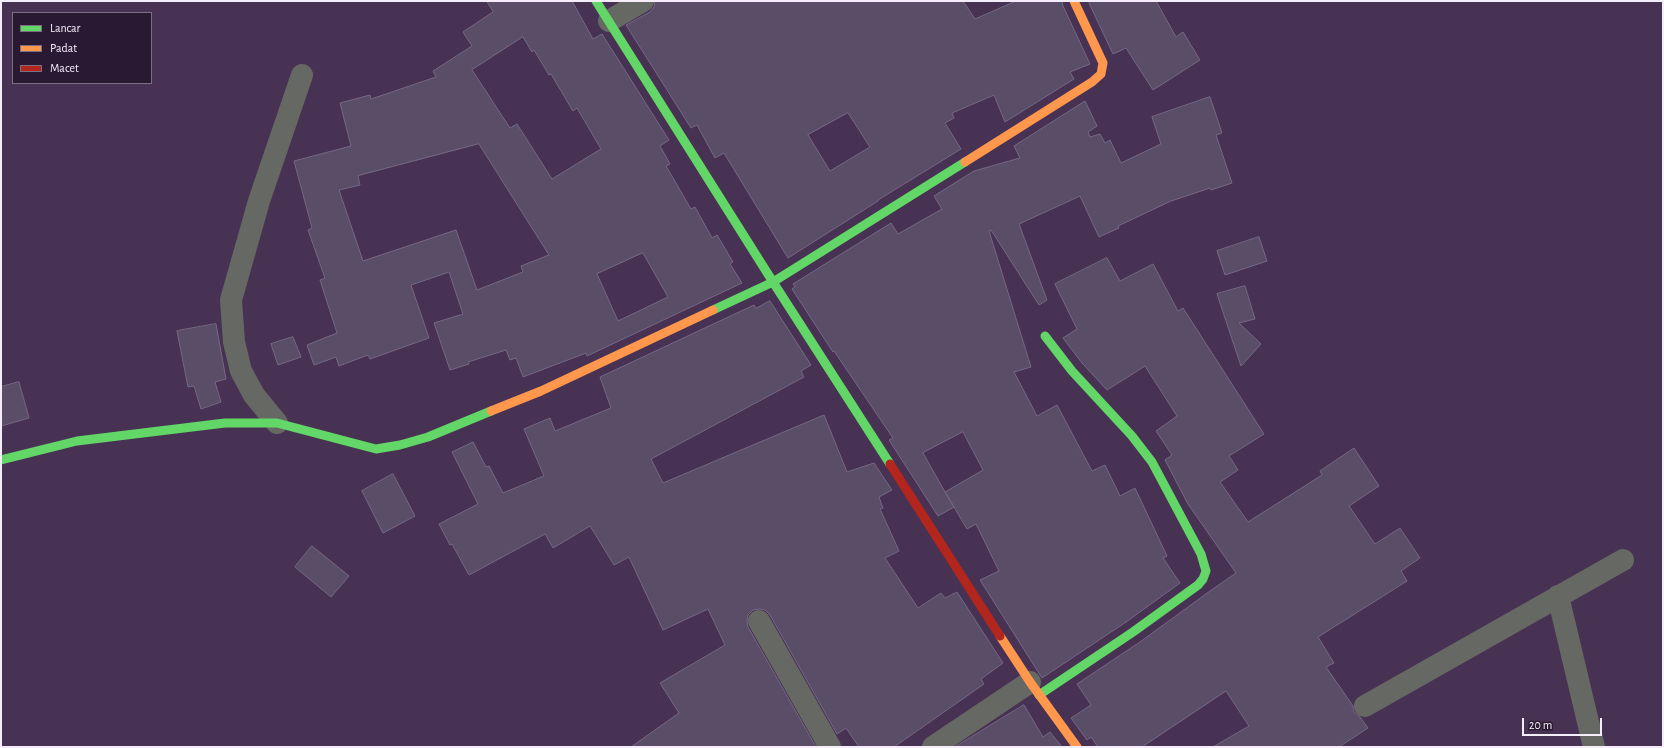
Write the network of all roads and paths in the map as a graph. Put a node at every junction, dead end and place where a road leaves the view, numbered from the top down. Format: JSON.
{"nodes":[{"id":1,"x":596,"y":1,"type":"edge"},
{"id":2,"x":643,"y":1,"type":"edge"},
{"id":3,"x":1074,"y":1,"type":"edge"},
{"id":4,"x":609,"y":21,"type":"junction"},
{"id":5,"x":302,"y":75,"type":"dead end"},
{"id":6,"x":773,"y":282,"type":"junction"},
{"id":7,"x":1045,"y":336,"type":"dead end"},
{"id":8,"x":277,"y":424,"type":"junction"},
{"id":9,"x":1,"y":460,"type":"edge"},
{"id":10,"x":1623,"y":560,"type":"dead end"},
{"id":11,"x":1558,"y":596,"type":"junction"},
{"id":12,"x":759,"y":621,"type":"dead end"},
{"id":13,"x":1034,"y":689,"type":"junction"},
{"id":14,"x":1365,"y":706,"type":"dead end"},
{"id":15,"x":830,"y":747,"type":"edge"},
{"id":16,"x":933,"y":747,"type":"edge"},
{"id":17,"x":1077,"y":747,"type":"edge"},
{"id":18,"x":1594,"y":747,"type":"edge"}],
"edges":[{"from":1,"to":4,"type":"street"},
{"from":2,"to":4,"type":"street"},
{"from":3,"to":6,"type":"street"},
{"from":4,"to":6,"type":"street"},
{"from":5,"to":8,"type":"street"},
{"from":6,"to":8,"type":"street"},
{"from":6,"to":13,"type":"street"},
{"from":7,"to":13,"type":"street"},
{"from":8,"to":9,"type":"street"},
{"from":10,"to":11,"type":"street"},
{"from":11,"to":14,"type":"street"},
{"from":11,"to":18,"type":"street"},
{"from":12,"to":15,"type":"street"},
{"from":13,"to":16,"type":"street"},
{"from":13,"to":17,"type":"street"}]}
